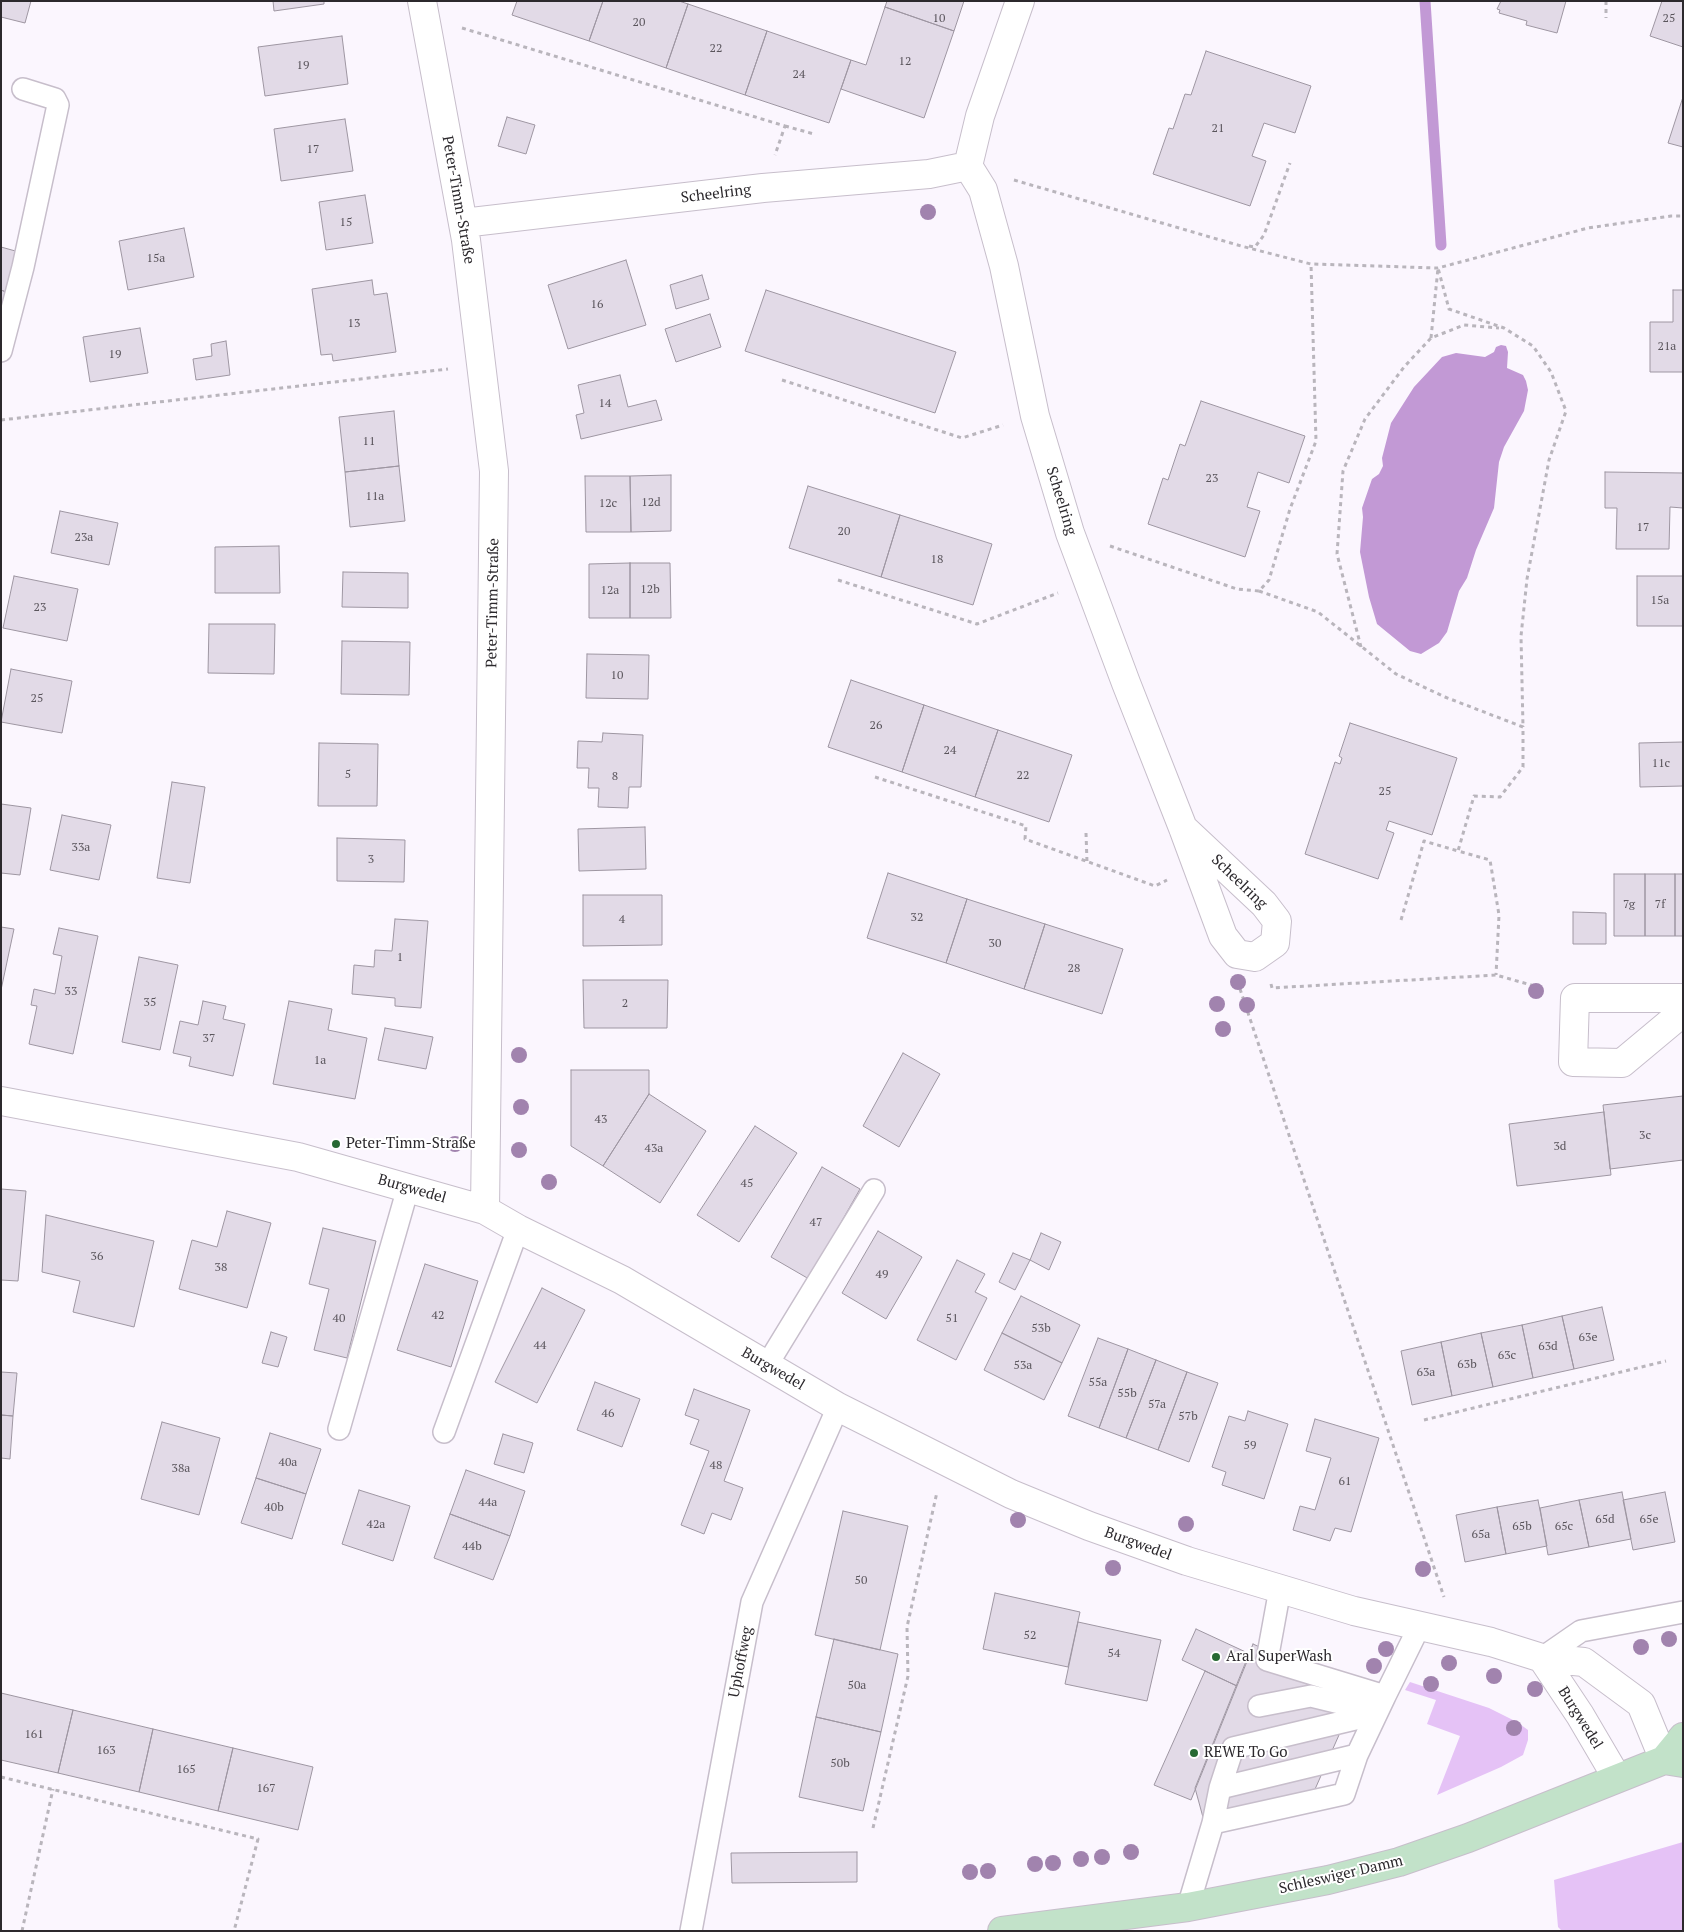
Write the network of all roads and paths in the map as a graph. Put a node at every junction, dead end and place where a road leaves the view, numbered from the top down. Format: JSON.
{"nodes":[{"id":1,"x":1020,"y":1,"type":"edge"},
{"id":2,"x":1606,"y":1,"type":"edge"},
{"id":3,"x":423,"y":9,"type":"edge"},
{"id":4,"x":1606,"y":18,"type":"dead end"},
{"id":5,"x":23,"y":89,"type":"dead end"},
{"id":6,"x":786,"y":126,"type":"junction"},
{"id":7,"x":814,"y":134,"type":"dead end"},
{"id":8,"x":1290,"y":163,"type":"dead end"},
{"id":9,"x":968,"y":166,"type":"junction"},
{"id":10,"x":763,"y":188,"type":"junction"},
{"id":11,"x":1683,"y":216,"type":"edge"},
{"id":12,"x":463,"y":223,"type":"junction"},
{"id":13,"x":1241,"y":246,"type":"junction"},
{"id":14,"x":1311,"y":264,"type":"junction"},
{"id":15,"x":1438,"y":268,"type":"junction"},
{"id":16,"x":1504,"y":328,"type":"junction"},
{"id":17,"x":1431,"y":338,"type":"junction"},
{"id":18,"x":1,"y":351,"type":"edge"},
{"id":19,"x":482,"y":362,"type":"junction"},
{"id":20,"x":782,"y":380,"type":"dead end"},
{"id":21,"x":1035,"y":416,"type":"junction"},
{"id":22,"x":1,"y":420,"type":"edge"},
{"id":23,"x":1070,"y":533,"type":"junction"},
{"id":24,"x":838,"y":580,"type":"dead end"},
{"id":25,"x":1088,"y":582,"type":"junction"},
{"id":26,"x":1259,"y":591,"type":"junction"},
{"id":27,"x":1361,"y":647,"type":"junction"},
{"id":28,"x":1523,"y":727,"type":"junction"},
{"id":29,"x":875,"y":776,"type":"dead end"},
{"id":30,"x":1183,"y":828,"type":"junction"},
{"id":31,"x":1086,"y":833,"type":"dead end"},
{"id":32,"x":1458,"y":851,"type":"junction"},
{"id":33,"x":1087,"y":862,"type":"junction"},
{"id":34,"x":1197,"y":867,"type":"junction"},
{"id":35,"x":1401,"y":920,"type":"dead end"},
{"id":36,"x":1254,"y":957,"type":"junction"},
{"id":37,"x":1496,"y":975,"type":"junction"},
{"id":38,"x":1238,"y":984,"type":"dead end"},
{"id":39,"x":1575,"y":998,"type":"junction"},
{"id":40,"x":1683,"y":998,"type":"edge"},
{"id":41,"x":1683,"y":1012,"type":"edge"},
{"id":42,"x":1,"y":1101,"type":"edge"},
{"id":43,"x":408,"y":1188,"type":"junction"},
{"id":44,"x":874,"y":1190,"type":"dead end"},
{"id":45,"x":485,"y":1210,"type":"junction"},
{"id":46,"x":518,"y":1229,"type":"junction"},
{"id":47,"x":1666,"y":1361,"type":"dead end"},
{"id":48,"x":766,"y":1365,"type":"junction"},
{"id":49,"x":838,"y":1407,"type":"junction"},
{"id":50,"x":1424,"y":1420,"type":"dead end"},
{"id":51,"x":339,"y":1429,"type":"dead end"},
{"id":52,"x":444,"y":1432,"type":"dead end"},
{"id":53,"x":944,"y":1460,"type":"junction"},
{"id":54,"x":1280,"y":1589,"type":"junction"},
{"id":55,"x":1683,"y":1612,"type":"edge"},
{"id":56,"x":1428,"y":1627,"type":"junction"},
{"id":57,"x":1542,"y":1658,"type":"junction"},
{"id":58,"x":1286,"y":1666,"type":"junction"},
{"id":59,"x":1298,"y":1699,"type":"junction"},
{"id":60,"x":1380,"y":1705,"type":"junction"},
{"id":61,"x":1259,"y":1706,"type":"dead end"},
{"id":62,"x":1310,"y":1729,"type":"junction"},
{"id":63,"x":1683,"y":1737,"type":"edge"},
{"id":64,"x":1357,"y":1755,"type":"junction"},
{"id":65,"x":1673,"y":1761,"type":"edge"},
{"id":66,"x":1,"y":1777,"type":"edge"},
{"id":67,"x":1617,"y":1778,"type":"junction"},
{"id":68,"x":1220,"y":1788,"type":"junction"},
{"id":69,"x":52,"y":1789,"type":"junction"},
{"id":70,"x":1213,"y":1824,"type":"junction"},
{"id":71,"x":873,"y":1828,"type":"dead end"},
{"id":72,"x":1188,"y":1907,"type":"junction"},
{"id":73,"x":22,"y":1931,"type":"edge"},
{"id":74,"x":234,"y":1931,"type":"edge"},
{"id":75,"x":691,"y":1931,"type":"edge"},
{"id":76,"x":1002,"y":1931,"type":"edge"}],
"edges":[{"from":1,"to":9,"type":"street"},
{"from":2,"to":4,"type":"path"},
{"from":3,"to":6,"type":"path"},
{"from":3,"to":12,"type":"street","name":"Peter-Timm-Straße"},
{"from":5,"to":18,"type":"lane"},
{"from":6,"to":7,"type":"path"},
{"from":6,"to":10,"type":"path"},
{"from":8,"to":13,"type":"path"},
{"from":9,"to":10,"type":"street","name":"Scheelring"},
{"from":9,"to":13,"type":"path"},
{"from":9,"to":21,"type":"street","name":"Scheelring"},
{"from":10,"to":12,"type":"street","name":"Scheelring"},
{"from":11,"to":15,"type":"path"},
{"from":12,"to":19,"type":"street","name":"Peter-Timm-Straße"},
{"from":13,"to":14,"type":"path"},
{"from":14,"to":15,"type":"path"},
{"from":14,"to":26,"type":"path"},
{"from":15,"to":16,"type":"path"},
{"from":15,"to":17,"type":"path"},
{"from":16,"to":17,"type":"path"},
{"from":16,"to":28,"type":"path"},
{"from":17,"to":27,"type":"path"},
{"from":19,"to":22,"type":"path"},
{"from":19,"to":45,"type":"street","name":"Peter-Timm-Straße"},
{"from":20,"to":21,"type":"path"},
{"from":21,"to":23,"type":"street","name":"Scheelring"},
{"from":23,"to":25,"type":"street","name":"Scheelring"},
{"from":23,"to":26,"type":"path"},
{"from":24,"to":25,"type":"path"},
{"from":25,"to":30,"type":"street","name":"Scheelring"},
{"from":26,"to":27,"type":"path"},
{"from":27,"to":28,"type":"path"},
{"from":28,"to":32,"type":"path"},
{"from":29,"to":33,"type":"path"},
{"from":30,"to":34,"type":"street","name":"Scheelring"},
{"from":30,"to":36,"type":"street","name":"Scheelring"},
{"from":31,"to":33,"type":"path"},
{"from":32,"to":35,"type":"path"},
{"from":32,"to":37,"type":"path"},
{"from":33,"to":34,"type":"path"},
{"from":34,"to":36,"type":"street","name":"Scheelring"},
{"from":36,"to":37,"type":"path"},
{"from":37,"to":39,"type":"path"},
{"from":38,"to":56,"type":"path"},
{"from":39,"to":40,"type":"street"},
{"from":39,"to":41,"type":"street"},
{"from":42,"to":43,"type":"street","name":"Burgwedel"},
{"from":43,"to":45,"type":"street","name":"Burgwedel"},
{"from":43,"to":51,"type":"lane"},
{"from":44,"to":48,"type":"lane"},
{"from":45,"to":46,"type":"street","name":"Burgwedel"},
{"from":46,"to":48,"type":"street","name":"Burgwedel"},
{"from":46,"to":52,"type":"lane"},
{"from":47,"to":50,"type":"path"},
{"from":48,"to":49,"type":"street","name":"Burgwedel"},
{"from":49,"to":53,"type":"street","name":"Burgwedel"},
{"from":49,"to":75,"type":"lane","name":"Uphoffweg"},
{"from":53,"to":54,"type":"street","name":"Burgwedel"},
{"from":53,"to":71,"type":"path"},
{"from":54,"to":56,"type":"street","name":"Burgwedel"},
{"from":54,"to":58,"type":"lane"},
{"from":55,"to":57,"type":"lane"},
{"from":56,"to":57,"type":"street","name":"Burgwedel"},
{"from":56,"to":60,"type":"lane"},
{"from":57,"to":65,"type":"street","name":"Burgwedel"},
{"from":57,"to":67,"type":"street","name":"Burgwedel"},
{"from":58,"to":59,"type":"lane"},
{"from":58,"to":60,"type":"lane"},
{"from":59,"to":60,"type":"lane"},
{"from":59,"to":61,"type":"lane"},
{"from":59,"to":62,"type":"lane"},
{"from":60,"to":62,"type":"lane"},
{"from":60,"to":64,"type":"lane"},
{"from":62,"to":68,"type":"lane"},
{"from":63,"to":65,"type":"main road","name":"Schleswiger Damm"},
{"from":64,"to":68,"type":"lane"},
{"from":64,"to":70,"type":"lane"},
{"from":65,"to":67,"type":"main road","name":"Schleswiger Damm"},
{"from":66,"to":69,"type":"path"},
{"from":67,"to":72,"type":"main road","name":"Schleswiger Damm"},
{"from":68,"to":70,"type":"lane"},
{"from":69,"to":73,"type":"path"},
{"from":69,"to":74,"type":"path"},
{"from":70,"to":72,"type":"lane"},
{"from":72,"to":76,"type":"main road","name":"Schleswiger Damm"}]}
